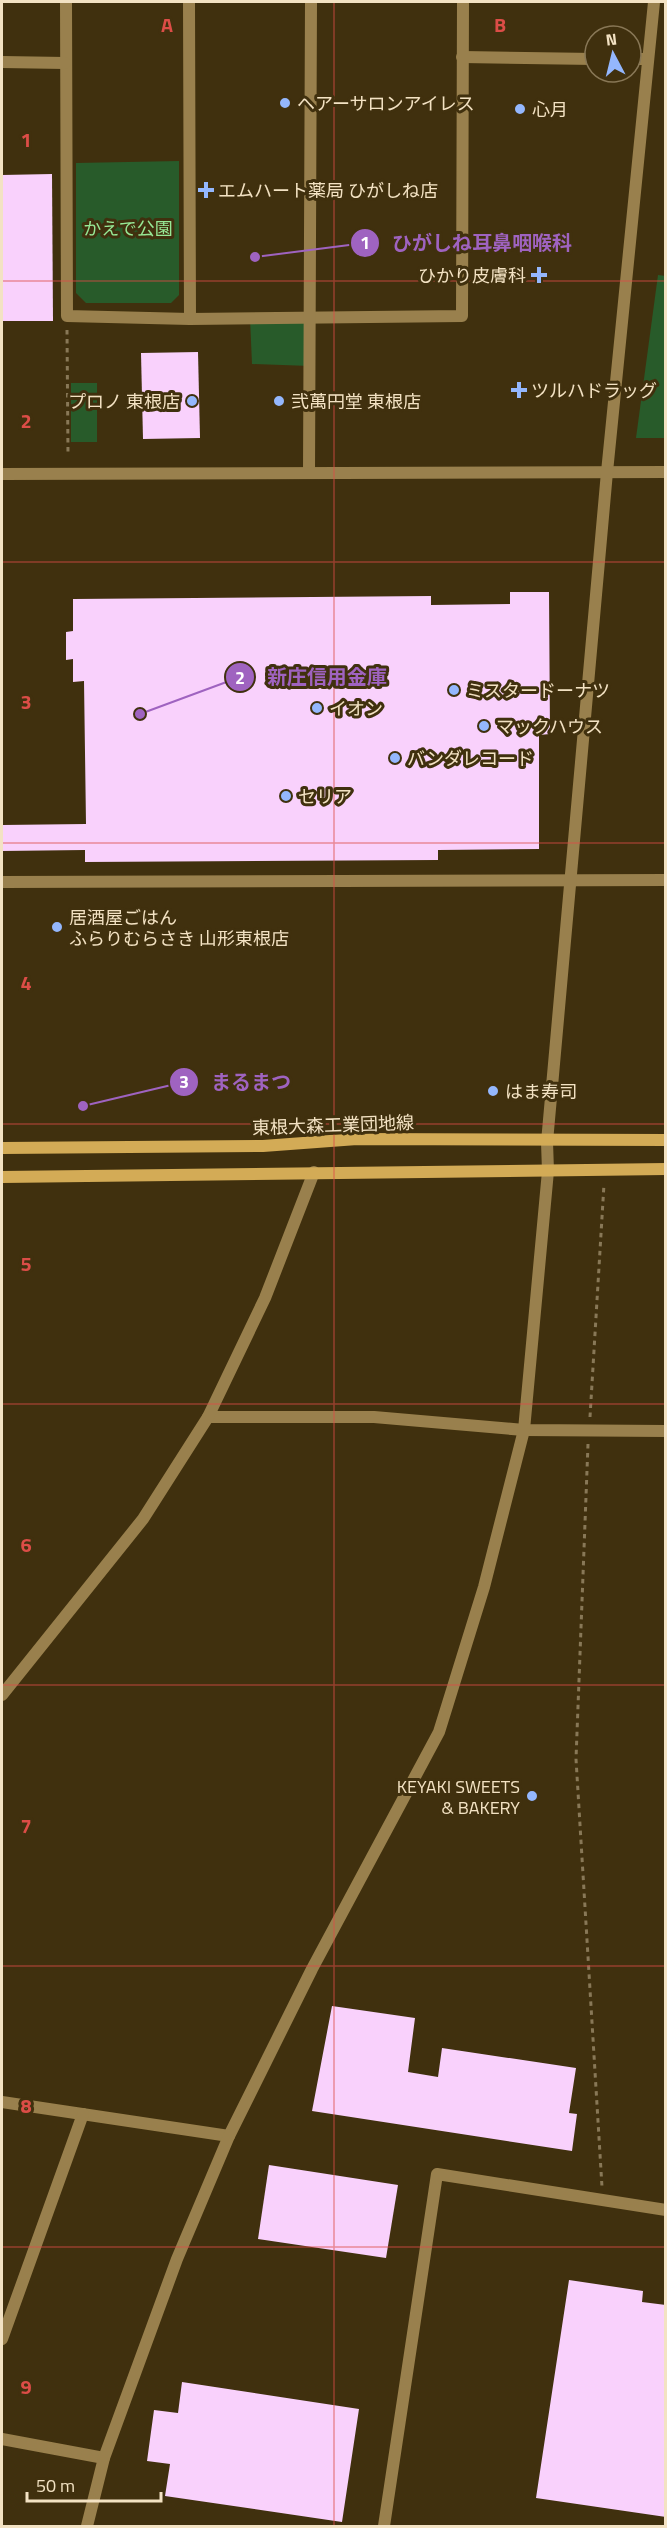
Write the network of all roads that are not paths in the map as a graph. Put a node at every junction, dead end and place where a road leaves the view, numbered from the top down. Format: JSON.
{"nodes":[{"id":1,"x":66,"y":2,"type":"edge"},
{"id":2,"x":189,"y":2,"type":"edge"},
{"id":3,"x":311,"y":2,"type":"edge"},
{"id":4,"x":463,"y":2,"type":"edge"},
{"id":5,"x":654,"y":2,"type":"edge"},
{"id":6,"x":462,"y":57,"type":"junction"},
{"id":7,"x":583,"y":59,"type":"edge"},
{"id":8,"x":643,"y":60,"type":"edge"},
{"id":9,"x":648,"y":60,"type":"junction"},
{"id":10,"x":2,"y":62,"type":"edge"},
{"id":11,"x":65,"y":63,"type":"junction"},
{"id":12,"x":310,"y":318,"type":"junction"},
{"id":13,"x":190,"y":320,"type":"junction"},
{"id":14,"x":309,"y":472,"type":"junction"},
{"id":15,"x":607,"y":472,"type":"junction"},
{"id":16,"x":666,"y":472,"type":"edge"},
{"id":17,"x":2,"y":474,"type":"edge"},
{"id":18,"x":569,"y":879,"type":"junction"},
{"id":19,"x":666,"y":880,"type":"edge"},
{"id":20,"x":2,"y":882,"type":"edge"},
{"id":21,"x":666,"y":1140,"type":"edge"},
{"id":22,"x":547,"y":1142,"type":"junction"},
{"id":23,"x":2,"y":1148,"type":"edge"},
{"id":24,"x":666,"y":1169,"type":"edge"},
{"id":25,"x":548,"y":1171,"type":"junction"},
{"id":26,"x":314,"y":1172,"type":"junction"},
{"id":27,"x":2,"y":1177,"type":"edge"},
{"id":28,"x":208,"y":1417,"type":"junction"},
{"id":29,"x":524,"y":1430,"type":"junction"},
{"id":30,"x":666,"y":1431,"type":"edge"},
{"id":31,"x":2,"y":1695,"type":"edge"},
{"id":32,"x":2,"y":2102,"type":"edge"},
{"id":33,"x":83,"y":2114,"type":"junction"},
{"id":34,"x":229,"y":2136,"type":"junction"},
{"id":35,"x":666,"y":2210,"type":"edge"},
{"id":36,"x":2,"y":2339,"type":"edge"},
{"id":37,"x":2,"y":2439,"type":"edge"},
{"id":38,"x":104,"y":2458,"type":"junction"},
{"id":39,"x":87,"y":2526,"type":"edge"},
{"id":40,"x":384,"y":2526,"type":"edge"}],
"edges":[{"from":1,"to":11,"type":"street"},
{"from":2,"to":13,"type":"street"},
{"from":3,"to":12,"type":"street"},
{"from":4,"to":6,"type":"street"},
{"from":5,"to":9,"type":"street"},
{"from":6,"to":7,"type":"street"},
{"from":6,"to":12,"type":"street"},
{"from":8,"to":9,"type":"street"},
{"from":9,"to":15,"type":"street"},
{"from":10,"to":11,"type":"street"},
{"from":11,"to":13,"type":"street"},
{"from":12,"to":13,"type":"street"},
{"from":12,"to":14,"type":"street"},
{"from":14,"to":15,"type":"street"},
{"from":14,"to":17,"type":"street"},
{"from":15,"to":16,"type":"street"},
{"from":15,"to":18,"type":"street"},
{"from":18,"to":19,"type":"street"},
{"from":18,"to":20,"type":"street"},
{"from":18,"to":22,"type":"street"},
{"from":21,"to":22,"type":"main road","name":"東根大森工業団地線"},
{"from":22,"to":23,"type":"main road","name":"東根大森工業団地線"},
{"from":22,"to":25,"type":"street"},
{"from":24,"to":25,"type":"main road"},
{"from":25,"to":26,"type":"main road"},
{"from":25,"to":29,"type":"street"},
{"from":26,"to":27,"type":"main road"},
{"from":26,"to":28,"type":"street"},
{"from":28,"to":29,"type":"street"},
{"from":28,"to":31,"type":"street"},
{"from":29,"to":30,"type":"street"},
{"from":29,"to":34,"type":"street"},
{"from":32,"to":33,"type":"street"},
{"from":33,"to":34,"type":"street"},
{"from":33,"to":36,"type":"street"},
{"from":34,"to":38,"type":"street"},
{"from":35,"to":40,"type":"street"},
{"from":37,"to":38,"type":"street"},
{"from":38,"to":39,"type":"street"}]}
